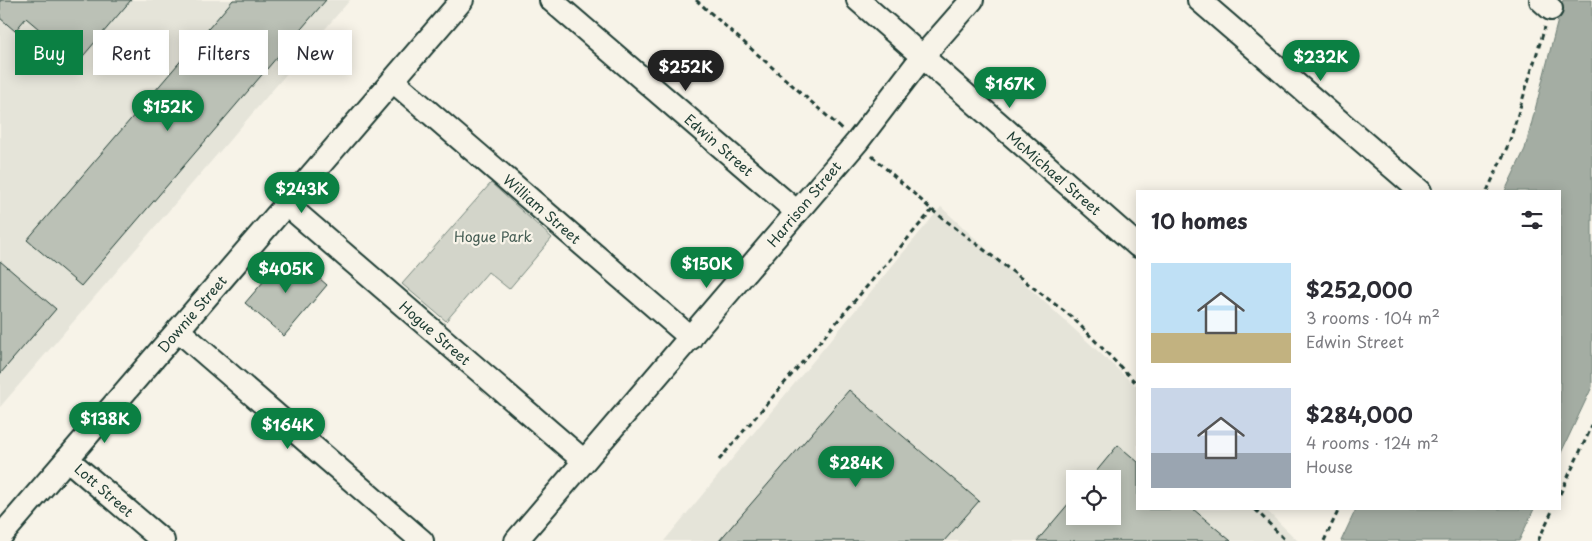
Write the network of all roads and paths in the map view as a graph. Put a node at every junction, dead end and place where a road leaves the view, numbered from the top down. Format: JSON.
{"nodes":[{"id":1,"x":462,"y":0,"type":"edge"},
{"id":2,"x":551,"y":0,"type":"edge"},
{"id":3,"x":696,"y":0,"type":"edge"},
{"id":4,"x":858,"y":0,"type":"edge"},
{"id":5,"x":972,"y":0,"type":"edge"},
{"id":6,"x":1199,"y":0,"type":"edge"},
{"id":7,"x":1546,"y":5,"type":"edge"},
{"id":8,"x":922,"y":57,"type":"junction"},
{"id":9,"x":393,"y":81,"type":"junction"},
{"id":10,"x":856,"y":142,"type":"junction"},
{"id":11,"x":1419,"y":190,"type":"edge"},
{"id":12,"x":1486,"y":190,"type":"edge"},
{"id":13,"x":286,"y":204,"type":"junction"},
{"id":14,"x":932,"y":210,"type":"junction"},
{"id":15,"x":797,"y":212,"type":"junction"},
{"id":16,"x":1136,"y":244,"type":"edge"},
{"id":17,"x":178,"y":330,"type":"junction"},
{"id":18,"x":691,"y":338,"type":"junction"},
{"id":19,"x":1136,"y":383,"type":"edge"},
{"id":20,"x":1592,"y":426,"type":"edge"},
{"id":21,"x":67,"y":459,"type":"junction"},
{"id":22,"x":719,"y":460,"type":"dead end"},
{"id":23,"x":584,"y":461,"type":"junction"},
{"id":24,"x":1561,"y":492,"type":"edge"},
{"id":25,"x":1256,"y":510,"type":"edge"},
{"id":26,"x":1339,"y":510,"type":"edge"},
{"id":27,"x":1553,"y":510,"type":"edge"},
{"id":28,"x":0,"y":538,"type":"edge"},
{"id":29,"x":163,"y":541,"type":"edge"},
{"id":30,"x":422,"y":541,"type":"edge"},
{"id":31,"x":516,"y":541,"type":"edge"},
{"id":32,"x":1286,"y":541,"type":"edge"},
{"id":33,"x":1324,"y":541,"type":"edge"},
{"id":34,"x":1538,"y":541,"type":"edge"}],
"edges":[{"from":1,"to":9,"type":"street","name":"Downie Street"},
{"from":2,"to":15,"type":"street","name":"Edwin Street"},
{"from":3,"to":10,"type":"path"},
{"from":4,"to":8,"type":"street","name":"McMichael Street"},
{"from":5,"to":8,"type":"street","name":"Harrison Street"},
{"from":6,"to":11,"type":"street"},
{"from":7,"to":12,"type":"path"},
{"from":8,"to":10,"type":"street","name":"Harrison Street"},
{"from":8,"to":16,"type":"street","name":"McMichael Street"},
{"from":9,"to":13,"type":"street","name":"Downie Street"},
{"from":9,"to":18,"type":"street","name":"William Street"},
{"from":10,"to":14,"type":"path"},
{"from":10,"to":15,"type":"street","name":"Harrison Street"},
{"from":13,"to":17,"type":"street","name":"Downie Street"},
{"from":13,"to":23,"type":"street","name":"Hogue Street"},
{"from":14,"to":19,"type":"path"},
{"from":14,"to":22,"type":"path"},
{"from":15,"to":18,"type":"street","name":"Harrison Street"},
{"from":17,"to":21,"type":"street","name":"Downie Street"},
{"from":17,"to":30,"type":"street"},
{"from":18,"to":23,"type":"street","name":"Harrison Street"},
{"from":20,"to":24,"type":"path"},
{"from":21,"to":28,"type":"street","name":"Downie Street"},
{"from":21,"to":29,"type":"street","name":"Lott Street"},
{"from":23,"to":31,"type":"street","name":"Harrison Street"},
{"from":25,"to":32,"type":"path"},
{"from":26,"to":33,"type":"path"},
{"from":27,"to":34,"type":"path"}]}
